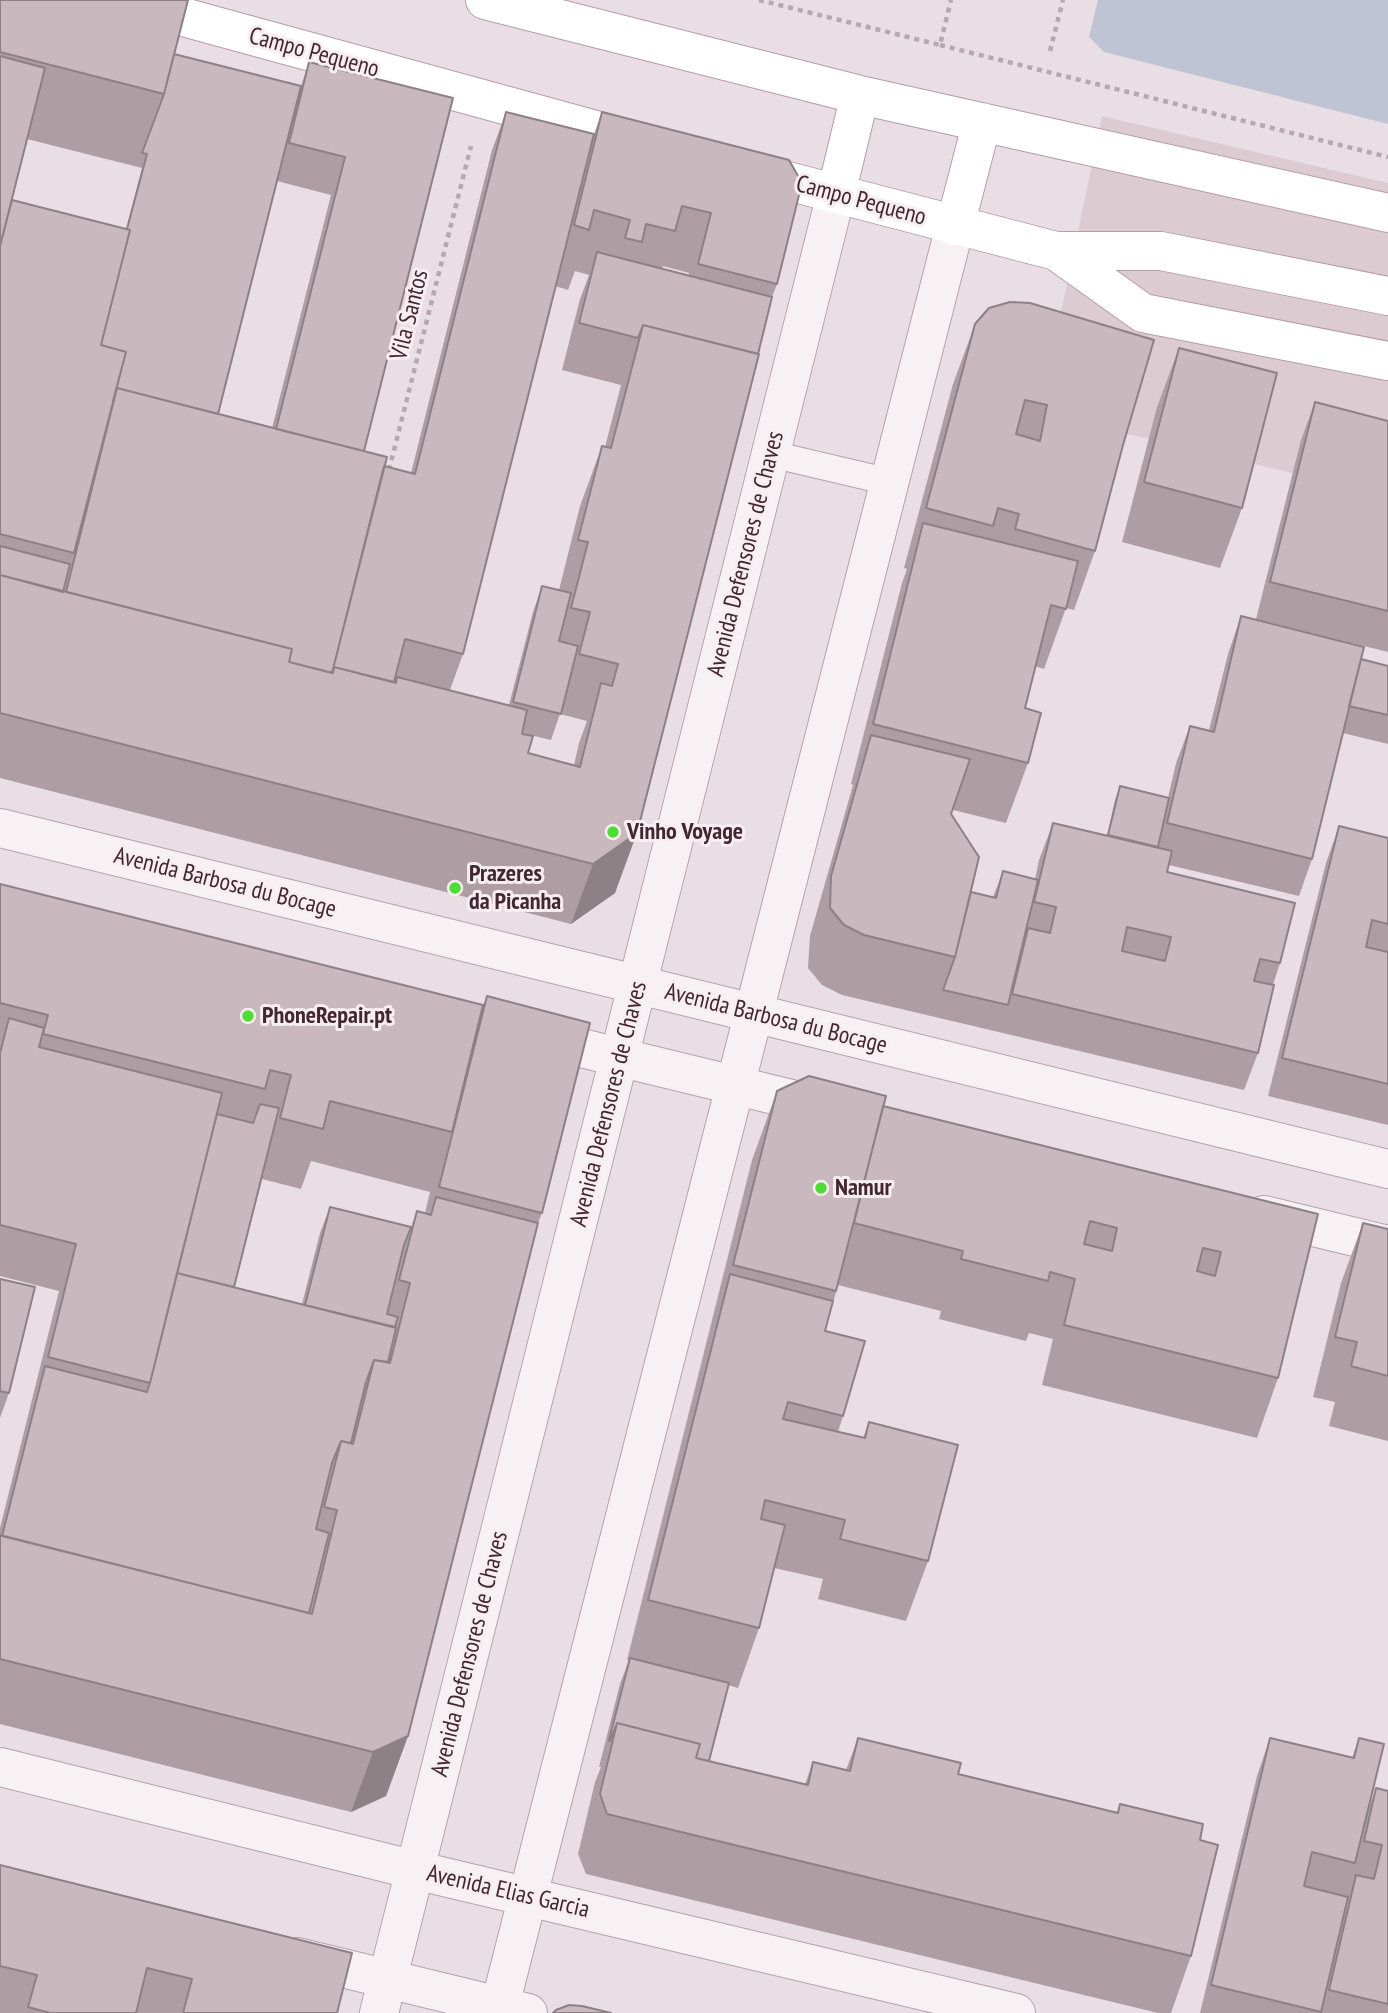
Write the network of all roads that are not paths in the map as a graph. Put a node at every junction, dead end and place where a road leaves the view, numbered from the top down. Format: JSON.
{"nodes":[{"id":1,"x":121,"y":0,"type":"edge"},
{"id":2,"x":485,"y":0,"type":"edge"},
{"id":3,"x":860,"y":95,"type":"junction"},
{"id":4,"x":982,"y":122,"type":"junction"},
{"id":5,"x":684,"y":153,"type":"edge"},
{"id":6,"x":725,"y":164,"type":"edge"},
{"id":7,"x":836,"y":194,"type":"junction"},
{"id":8,"x":1388,"y":213,"type":"edge"},
{"id":9,"x":956,"y":226,"type":"junction"},
{"id":10,"x":1056,"y":251,"type":"junction"},
{"id":11,"x":1388,"y":296,"type":"edge"},
{"id":12,"x":1388,"y":361,"type":"edge"},
{"id":13,"x":771,"y":454,"type":"junction"},
{"id":14,"x":890,"y":482,"type":"junction"},
{"id":15,"x":0,"y":828,"type":"edge"},
{"id":16,"x":639,"y":986,"type":"junction"},
{"id":17,"x":754,"y":1014,"type":"junction"},
{"id":18,"x":495,"y":1027,"type":"edge"},
{"id":19,"x":620,"y":1058,"type":"junction"},
{"id":20,"x":735,"y":1086,"type":"junction"},
{"id":21,"x":866,"y":1118,"type":"edge"},
{"id":22,"x":1388,"y":1169,"type":"edge"},
{"id":23,"x":1227,"y":1206,"type":"edge"},
{"id":24,"x":1388,"y":1245,"type":"edge"},
{"id":25,"x":0,"y":1767,"type":"edge"},
{"id":26,"x":415,"y":1870,"type":"junction"},
{"id":27,"x":527,"y":1896,"type":"junction"},
{"id":28,"x":270,"y":1950,"type":"edge"},
{"id":29,"x":383,"y":1996,"type":"edge"},
{"id":30,"x":509,"y":2011,"type":"edge"},
{"id":31,"x":1016,"y":2013,"type":"edge"}],
"edges":[{"from":1,"to":5,"type":"main road","name":"Campo Pequeno"},
{"from":2,"to":3,"type":"main road"},
{"from":3,"to":4,"type":"main road"},
{"from":3,"to":7,"type":"main road"},
{"from":4,"to":8,"type":"main road"},
{"from":4,"to":9,"type":"main road"},
{"from":6,"to":7,"type":"main road","name":"Campo Pequeno"},
{"from":7,"to":9,"type":"main road","name":"Campo Pequeno"},
{"from":7,"to":13,"type":"street","name":"Avenida Defensores de Chaves"},
{"from":9,"to":10,"type":"main road","name":"Campo Pequeno"},
{"from":9,"to":14,"type":"street"},
{"from":10,"to":11,"type":"main road"},
{"from":10,"to":12,"type":"main road","name":"Campo Pequeno"},
{"from":13,"to":14,"type":"lane"},
{"from":13,"to":16,"type":"street","name":"Avenida Defensores de Chaves"},
{"from":14,"to":17,"type":"street"},
{"from":15,"to":16,"type":"street","name":"Avenida Barbosa du Bocage"},
{"from":16,"to":17,"type":"street","name":"Avenida Barbosa du Bocage"},
{"from":16,"to":19,"type":"street","name":"Avenida Defensores de Chaves"},
{"from":17,"to":20,"type":"street"},
{"from":17,"to":22,"type":"street","name":"Avenida Barbosa du Bocage"},
{"from":18,"to":19,"type":"street"},
{"from":19,"to":20,"type":"street"},
{"from":19,"to":26,"type":"street","name":"Avenida Defensores de Chaves"},
{"from":20,"to":21,"type":"street"},
{"from":20,"to":27,"type":"street"},
{"from":23,"to":24,"type":"street"},
{"from":25,"to":26,"type":"street","name":"Avenida Elias Garcia"},
{"from":26,"to":27,"type":"street","name":"Avenida Elias Garcia"},
{"from":26,"to":29,"type":"street","name":"Avenida Defensores de Chaves"},
{"from":27,"to":30,"type":"street"},
{"from":27,"to":31,"type":"street","name":"Avenida Elias Garcia"},
{"from":28,"to":29,"type":"street"},
{"from":29,"to":30,"type":"street"}]}
